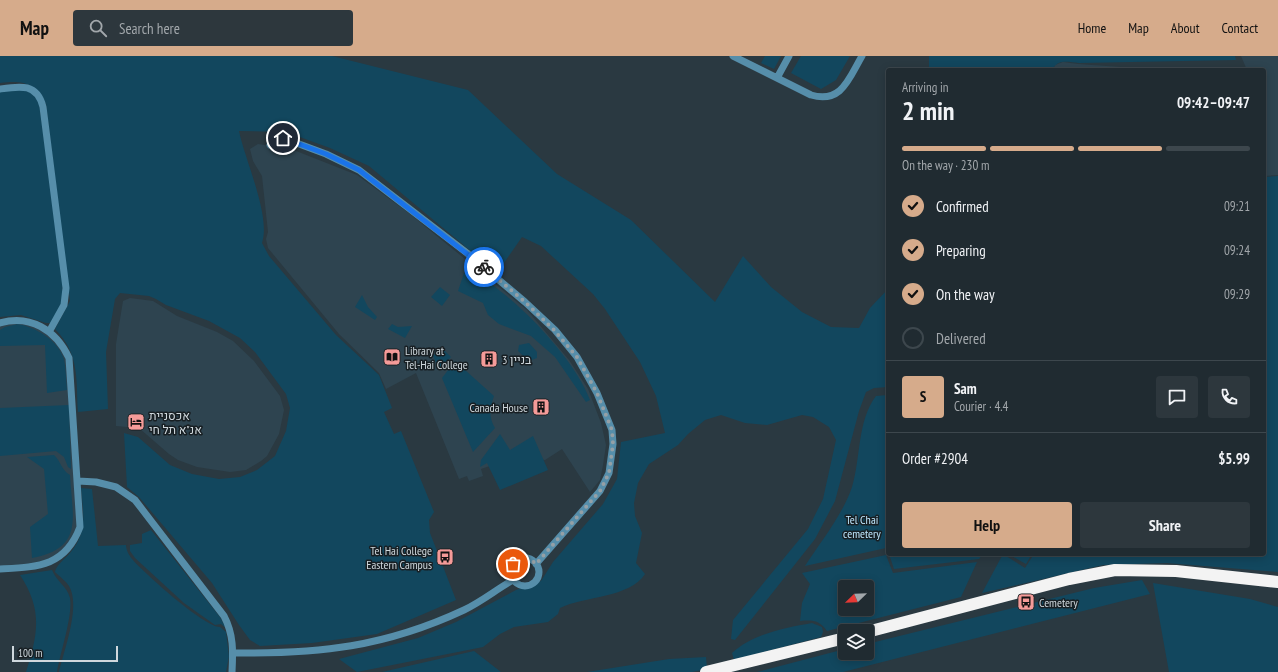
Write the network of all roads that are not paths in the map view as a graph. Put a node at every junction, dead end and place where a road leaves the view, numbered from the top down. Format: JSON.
{"nodes":[{"id":1,"x":733,"y":56,"type":"edge"},
{"id":2,"x":789,"y":56,"type":"edge"},
{"id":3,"x":862,"y":56,"type":"edge"},
{"id":4,"x":778,"y":78,"type":"junction"},
{"id":5,"x":0,"y":89,"type":"edge"},
{"id":6,"x":270,"y":145,"type":"dead end"},
{"id":7,"x":0,"y":323,"type":"edge"},
{"id":8,"x":49,"y":332,"type":"junction"},
{"id":9,"x":78,"y":481,"type":"junction"},
{"id":10,"x":536,"y":564,"type":"junction"},
{"id":11,"x":0,"y":569,"type":"edge"},
{"id":12,"x":513,"y":580,"type":"junction"},
{"id":13,"x":1277,"y":582,"type":"edge"},
{"id":14,"x":874,"y":630,"type":"edge"},
{"id":15,"x":838,"y":640,"type":"edge"},
{"id":16,"x":233,"y":654,"type":"junction"},
{"id":17,"x":232,"y":672,"type":"edge"},
{"id":18,"x":706,"y":672,"type":"edge"}],
"edges":[{"from":1,"to":4,"type":"street"},
{"from":2,"to":4,"type":"street"},
{"from":3,"to":4,"type":"street"},
{"from":5,"to":8,"type":"street"},
{"from":6,"to":10,"type":"street"},
{"from":7,"to":8,"type":"street"},
{"from":8,"to":9,"type":"street"},
{"from":9,"to":11,"type":"street"},
{"from":9,"to":16,"type":"street"},
{"from":10,"to":12,"type":"street"},
{"from":10,"to":12,"type":"street"},
{"from":12,"to":16,"type":"street"},
{"from":13,"to":14,"type":"highway"},
{"from":15,"to":18,"type":"highway"},
{"from":16,"to":17,"type":"street"}]}
